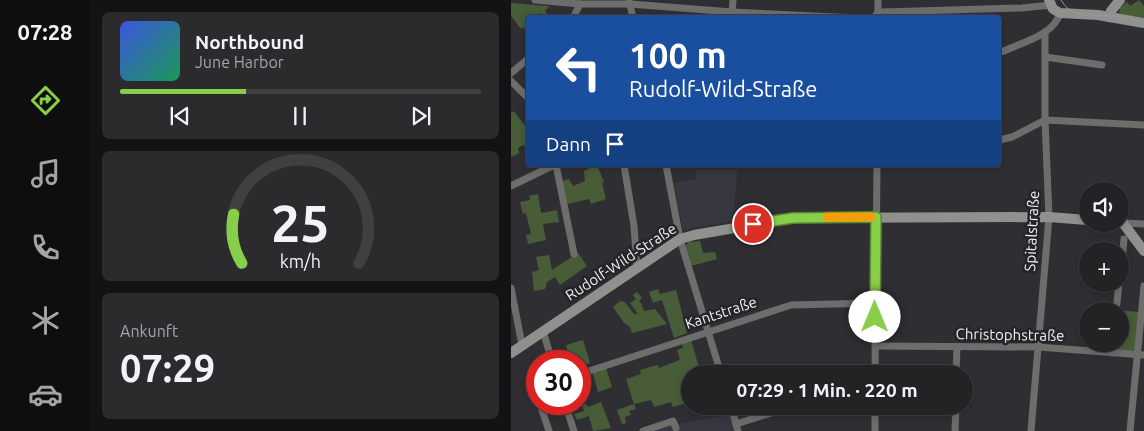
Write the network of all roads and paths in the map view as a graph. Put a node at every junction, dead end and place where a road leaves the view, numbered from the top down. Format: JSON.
{"nodes":[{"id":1,"x":535,"y":0,"type":"edge"},
{"id":2,"x":733,"y":0,"type":"edge"},
{"id":3,"x":878,"y":0,"type":"edge"},
{"id":4,"x":1120,"y":0,"type":"edge"},
{"id":5,"x":630,"y":2,"type":"edge"},
{"id":6,"x":580,"y":4,"type":"junction"},
{"id":7,"x":1054,"y":7,"type":"edge"},
{"id":8,"x":732,"y":12,"type":"junction"},
{"id":9,"x":574,"y":15,"type":"edge"},
{"id":10,"x":632,"y":15,"type":"edge"},
{"id":11,"x":794,"y":15,"type":"edge"},
{"id":12,"x":875,"y":15,"type":"edge"},
{"id":13,"x":1109,"y":17,"type":"junction"},
{"id":14,"x":1144,"y":23,"type":"edge"},
{"id":15,"x":1045,"y":32,"type":"junction"},
{"id":16,"x":1001,"y":52,"type":"edge"},
{"id":17,"x":1045,"y":57,"type":"junction"},
{"id":18,"x":526,"y":60,"type":"edge"},
{"id":19,"x":1102,"y":65,"type":"dead end"},
{"id":20,"x":511,"y":73,"type":"edge"},
{"id":21,"x":511,"y":81,"type":"edge"},
{"id":22,"x":526,"y":96,"type":"edge"},
{"id":23,"x":1045,"y":120,"type":"junction"},
{"id":24,"x":1144,"y":125,"type":"edge"},
{"id":25,"x":1001,"y":140,"type":"edge"},
{"id":26,"x":551,"y":167,"type":"edge"},
{"id":27,"x":555,"y":167,"type":"edge"},
{"id":28,"x":624,"y":167,"type":"edge"},
{"id":29,"x":666,"y":167,"type":"edge"},
{"id":30,"x":877,"y":167,"type":"edge"},
{"id":31,"x":511,"y":186,"type":"edge"},
{"id":32,"x":876,"y":217,"type":"junction"},
{"id":33,"x":1049,"y":217,"type":"junction"},
{"id":34,"x":1079,"y":219,"type":"edge"},
{"id":35,"x":1129,"y":223,"type":"edge"},
{"id":36,"x":1144,"y":224,"type":"edge"},
{"id":37,"x":1128,"y":232,"type":"edge"},
{"id":38,"x":680,"y":239,"type":"junction"},
{"id":39,"x":1124,"y":239,"type":"dead end"},
{"id":40,"x":1124,"y":242,"type":"edge"},
{"id":41,"x":1144,"y":252,"type":"edge"},
{"id":42,"x":574,"y":254,"type":"dead end"},
{"id":43,"x":637,"y":268,"type":"junction"},
{"id":44,"x":1144,"y":286,"type":"edge"},
{"id":45,"x":511,"y":288,"type":"edge"},
{"id":46,"x":875,"y":303,"type":"junction"},
{"id":47,"x":543,"y":331,"type":"junction"},
{"id":48,"x":707,"y":331,"type":"junction"},
{"id":49,"x":522,"y":345,"type":"junction"},
{"id":50,"x":875,"y":346,"type":"junction"},
{"id":51,"x":957,"y":348,"type":"junction"},
{"id":52,"x":1038,"y":348,"type":"junction"},
{"id":53,"x":549,"y":350,"type":"edge"},
{"id":54,"x":511,"y":353,"type":"edge"},
{"id":55,"x":1112,"y":353,"type":"joint"},
{"id":56,"x":1141,"y":355,"type":"edge"},
{"id":57,"x":718,"y":365,"type":"edge"},
{"id":58,"x":875,"y":365,"type":"edge"},
{"id":59,"x":957,"y":365,"type":"edge"},
{"id":60,"x":591,"y":370,"type":"edge"},
{"id":61,"x":544,"y":415,"type":"edge"},
{"id":62,"x":569,"y":415,"type":"edge"},
{"id":63,"x":769,"y":415,"type":"edge"},
{"id":64,"x":875,"y":415,"type":"edge"},
{"id":65,"x":956,"y":415,"type":"edge"},
{"id":66,"x":737,"y":427,"type":"edge"},
{"id":67,"x":676,"y":428,"type":"dead end"},
{"id":68,"x":549,"y":431,"type":"edge"},
{"id":69,"x":574,"y":431,"type":"edge"},
{"id":70,"x":643,"y":431,"type":"edge"},
{"id":71,"x":875,"y":431,"type":"edge"},
{"id":72,"x":955,"y":431,"type":"edge"},
{"id":73,"x":1031,"y":431,"type":"edge"},
{"id":74,"x":1130,"y":431,"type":"edge"}],
"edges":[{"from":1,"to":6,"type":"street"},
{"from":2,"to":8,"type":"street"},
{"from":3,"to":12,"type":"street"},
{"from":4,"to":13,"type":"street"},
{"from":5,"to":6,"type":"street"},
{"from":5,"to":8,"type":"street"},
{"from":5,"to":10,"type":"street"},
{"from":6,"to":9,"type":"street"},
{"from":7,"to":12,"type":"street"},
{"from":7,"to":13,"type":"street"},
{"from":7,"to":15,"type":"street"},
{"from":8,"to":11,"type":"street"},
{"from":13,"to":14,"type":"street"},
{"from":15,"to":16,"type":"street"},
{"from":15,"to":17,"type":"street","name":"Spitalstraße"},
{"from":17,"to":19,"type":"street"},
{"from":17,"to":23,"type":"street","name":"Spitalstraße"},
{"from":18,"to":20,"type":"street"},
{"from":21,"to":22,"type":"street"},
{"from":23,"to":24,"type":"street"},
{"from":23,"to":25,"type":"street"},
{"from":23,"to":33,"type":"street","name":"Spitalstraße"},
{"from":26,"to":31,"type":"street"},
{"from":27,"to":42,"type":"street"},
{"from":28,"to":43,"type":"street"},
{"from":29,"to":38,"type":"street"},
{"from":30,"to":32,"type":"street"},
{"from":32,"to":33,"type":"street","name":"Rudolf-Wild-Straße"},
{"from":32,"to":38,"type":"street","name":"Rudolf-Wild-Straße"},
{"from":32,"to":46,"type":"street"},
{"from":33,"to":34,"type":"street","name":"Rudolf-Wild-Straße"},
{"from":33,"to":52,"type":"street","name":"Spitalstraße"},
{"from":35,"to":36,"type":"street"},
{"from":37,"to":41,"type":"street"},
{"from":38,"to":43,"type":"street","name":"Rudolf-Wild-Straße"},
{"from":38,"to":48,"type":"street"},
{"from":39,"to":40,"type":"street"},
{"from":43,"to":47,"type":"street","name":"Rudolf-Wild-Straße"},
{"from":44,"to":56,"type":"street"},
{"from":45,"to":49,"type":"street"},
{"from":46,"to":48,"type":"street","name":"Kantstraße"},
{"from":46,"to":50,"type":"street"},
{"from":47,"to":49,"type":"street","name":"Rudolf-Wild-Straße"},
{"from":47,"to":53,"type":"street"},
{"from":48,"to":57,"type":"street"},
{"from":48,"to":60,"type":"street","name":"Kantstraße"},
{"from":49,"to":54,"type":"street","name":"Rudolf-Wild-Straße"},
{"from":50,"to":51,"type":"street","name":"Christophstraße"},
{"from":50,"to":58,"type":"street"},
{"from":51,"to":52,"type":"street","name":"Christophstraße"},
{"from":51,"to":59,"type":"street"},
{"from":52,"to":55,"type":"street","name":"Christophstraße"},
{"from":52,"to":73,"type":"street","name":"Spitalstraße"},
{"from":55,"to":56,"type":"street","name":"Christophstraße"},
{"from":56,"to":74,"type":"street"},
{"from":61,"to":68,"type":"street"},
{"from":62,"to":69,"type":"street"},
{"from":63,"to":66,"type":"street"},
{"from":64,"to":71,"type":"street"},
{"from":65,"to":72,"type":"street"},
{"from":67,"to":70,"type":"street"}]}
